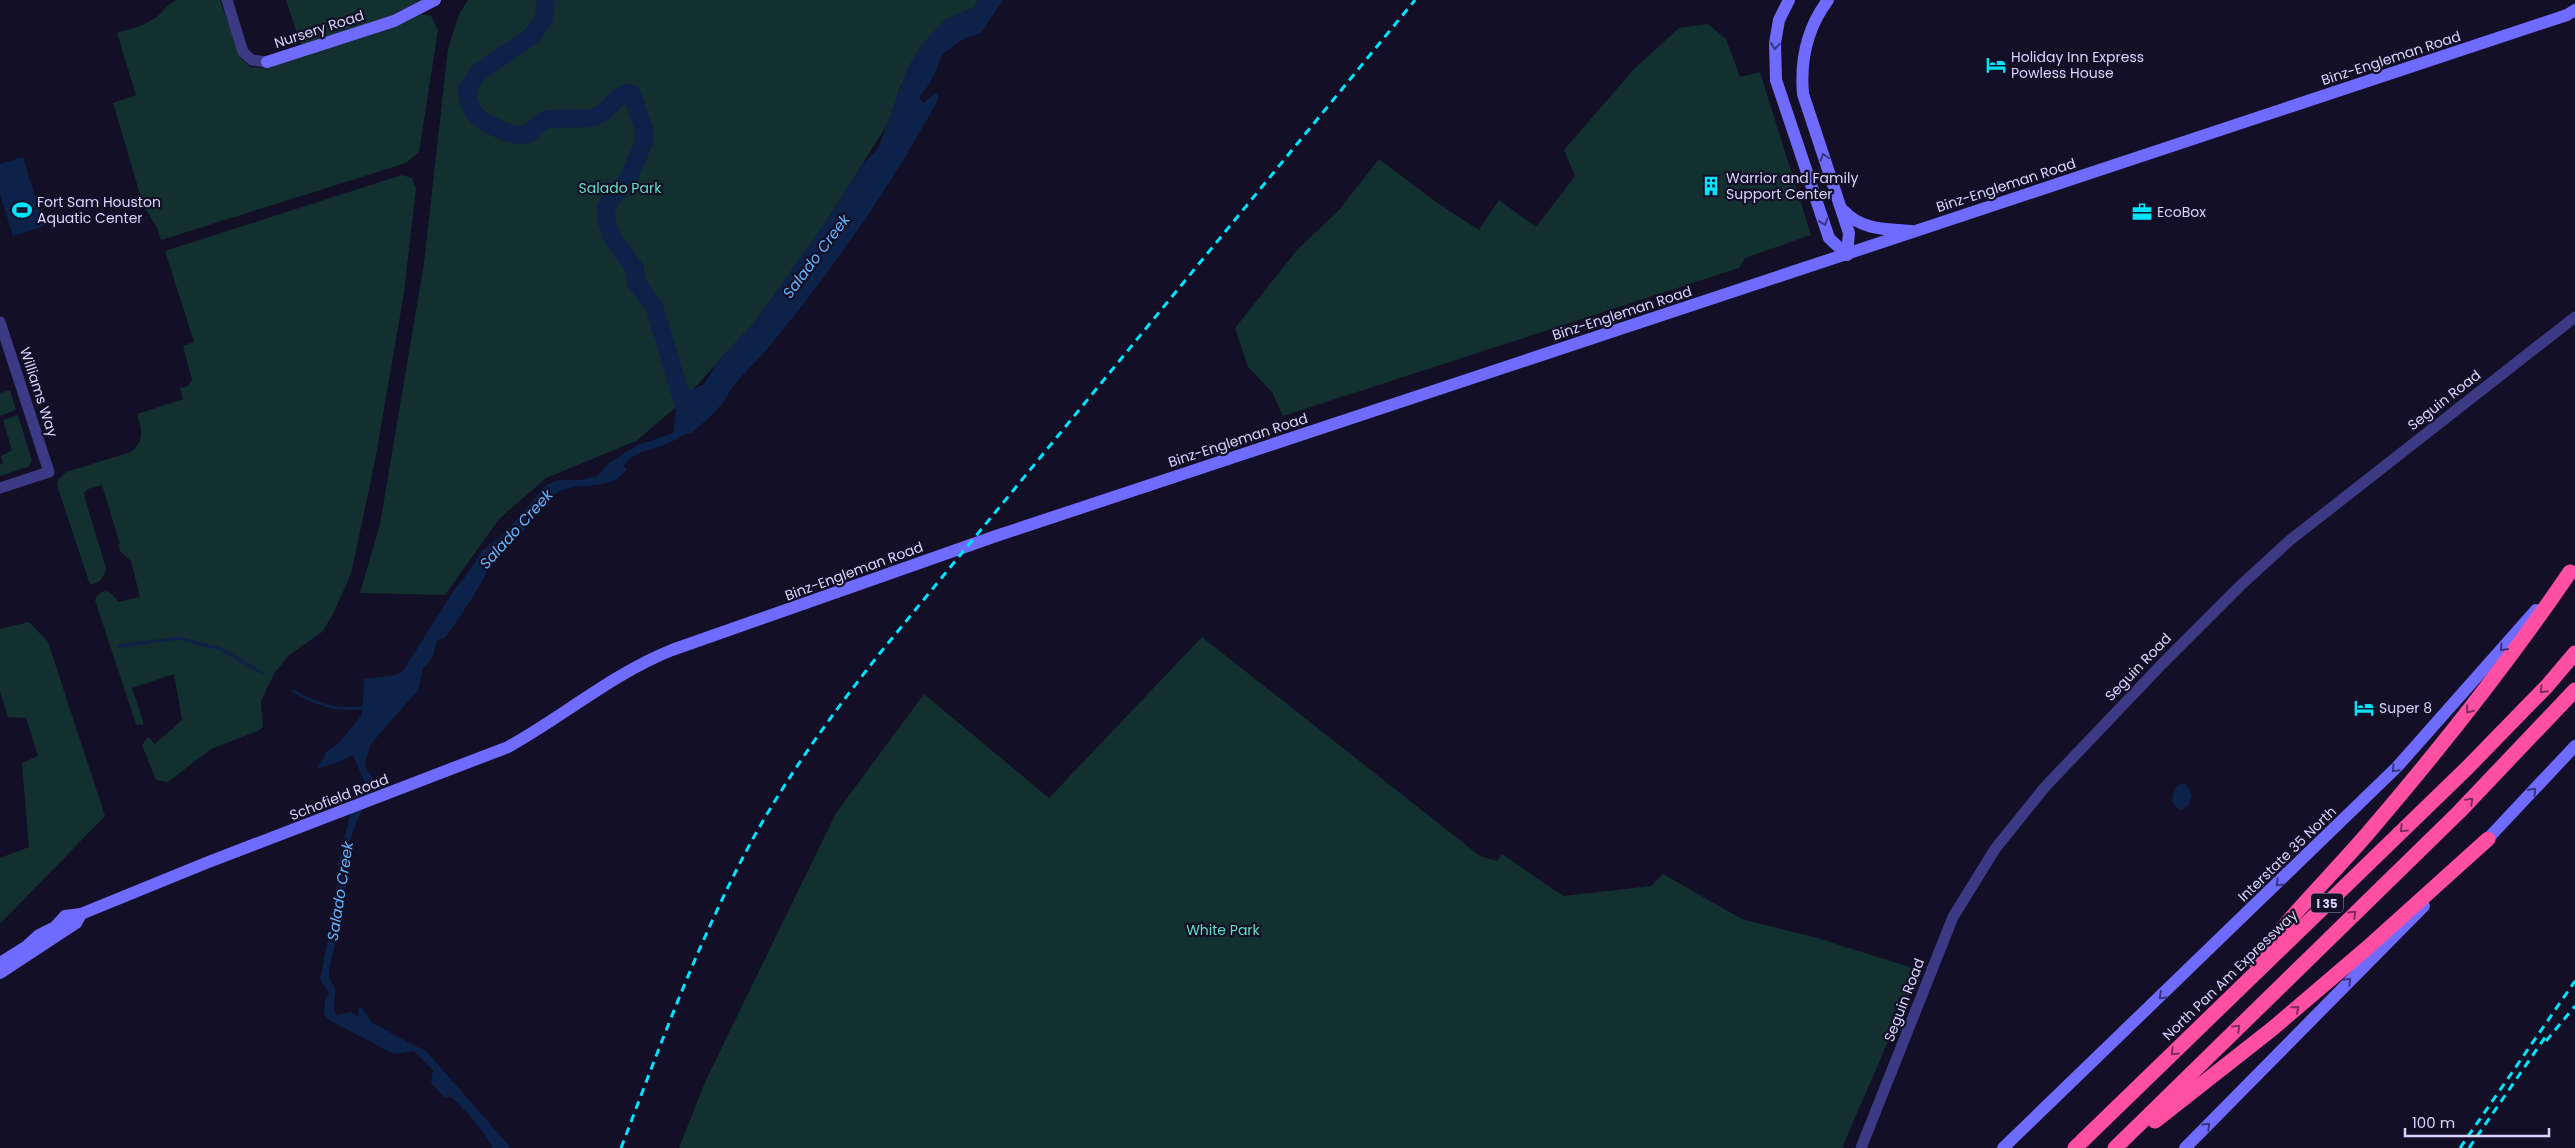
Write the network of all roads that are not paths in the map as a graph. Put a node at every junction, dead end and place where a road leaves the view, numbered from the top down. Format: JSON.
{"nodes":[{"id":1,"x":227,"y":0,"type":"edge"},
{"id":2,"x":435,"y":0,"type":"edge"},
{"id":3,"x":1789,"y":0,"type":"edge"},
{"id":4,"x":1828,"y":0,"type":"edge"},
{"id":5,"x":2572,"y":13,"type":"edge"},
{"id":6,"x":267,"y":62,"type":"joint"},
{"id":7,"x":1841,"y":208,"type":"junction"},
{"id":8,"x":1916,"y":232,"type":"junction"},
{"id":9,"x":1846,"y":254,"type":"junction"},
{"id":10,"x":2575,"y":317,"type":"edge"},
{"id":11,"x":0,"y":322,"type":"edge"},
{"id":12,"x":0,"y":488,"type":"edge"},
{"id":13,"x":2572,"y":569,"type":"edge"},
{"id":14,"x":688,"y":645,"type":"joint"},
{"id":15,"x":2575,"y":653,"type":"edge"},
{"id":16,"x":2575,"y":690,"type":"edge"},
{"id":17,"x":2575,"y":746,"type":"edge"},
{"id":18,"x":2488,"y":839,"type":"junction"},
{"id":19,"x":80,"y":914,"type":"junction"},
{"id":20,"x":0,"y":963,"type":"edge"},
{"id":21,"x":0,"y":973,"type":"edge"},
{"id":22,"x":2233,"y":995,"type":"junction"},
{"id":23,"x":1861,"y":1148,"type":"edge"},
{"id":24,"x":2003,"y":1148,"type":"edge"},
{"id":25,"x":2075,"y":1148,"type":"edge"},
{"id":26,"x":2115,"y":1148,"type":"edge"},
{"id":27,"x":2120,"y":1148,"type":"edge"},
{"id":28,"x":2185,"y":1148,"type":"edge"}],
"edges":[{"from":1,"to":6,"type":"street"},
{"from":2,"to":6,"type":"street","name":"Nursery Road"},
{"from":3,"to":9,"type":"street","one_way":true},
{"from":7,"to":4,"type":"street","one_way":true},
{"from":5,"to":8,"type":"street","name":"Binz-Engleman Road"},
{"from":7,"to":8,"type":"street"},
{"from":7,"to":9,"type":"street"},
{"from":8,"to":9,"type":"street","name":"Binz-Engleman Road"},
{"from":9,"to":14,"type":"street","name":"Binz-Engleman Road"},
{"from":10,"to":23,"type":"street","name":"Seguin Road"},
{"from":11,"to":12,"type":"street","name":"Williams Way"},
{"from":13,"to":22,"type":"highway","one_way":true},
{"from":13,"to":24,"type":"street","name":"Interstate 35 North","one_way":true},
{"from":14,"to":19,"type":"street","name":"Schofield Road"},
{"from":15,"to":22,"type":"highway","name":"North Pan Am Expressway","number":"I 35","one_way":true},
{"from":26,"to":16,"type":"highway","number":"I 35","one_way":true},
{"from":18,"to":17,"type":"street","one_way":true},
{"from":27,"to":18,"type":"highway","one_way":true},
{"from":28,"to":18,"type":"street","one_way":true},
{"from":19,"to":20,"type":"street"},
{"from":19,"to":21,"type":"street","name":"Schofield Road"},
{"from":22,"to":25,"type":"highway","name":"North Pan Am Expressway","number":"I 35","one_way":true}]}
